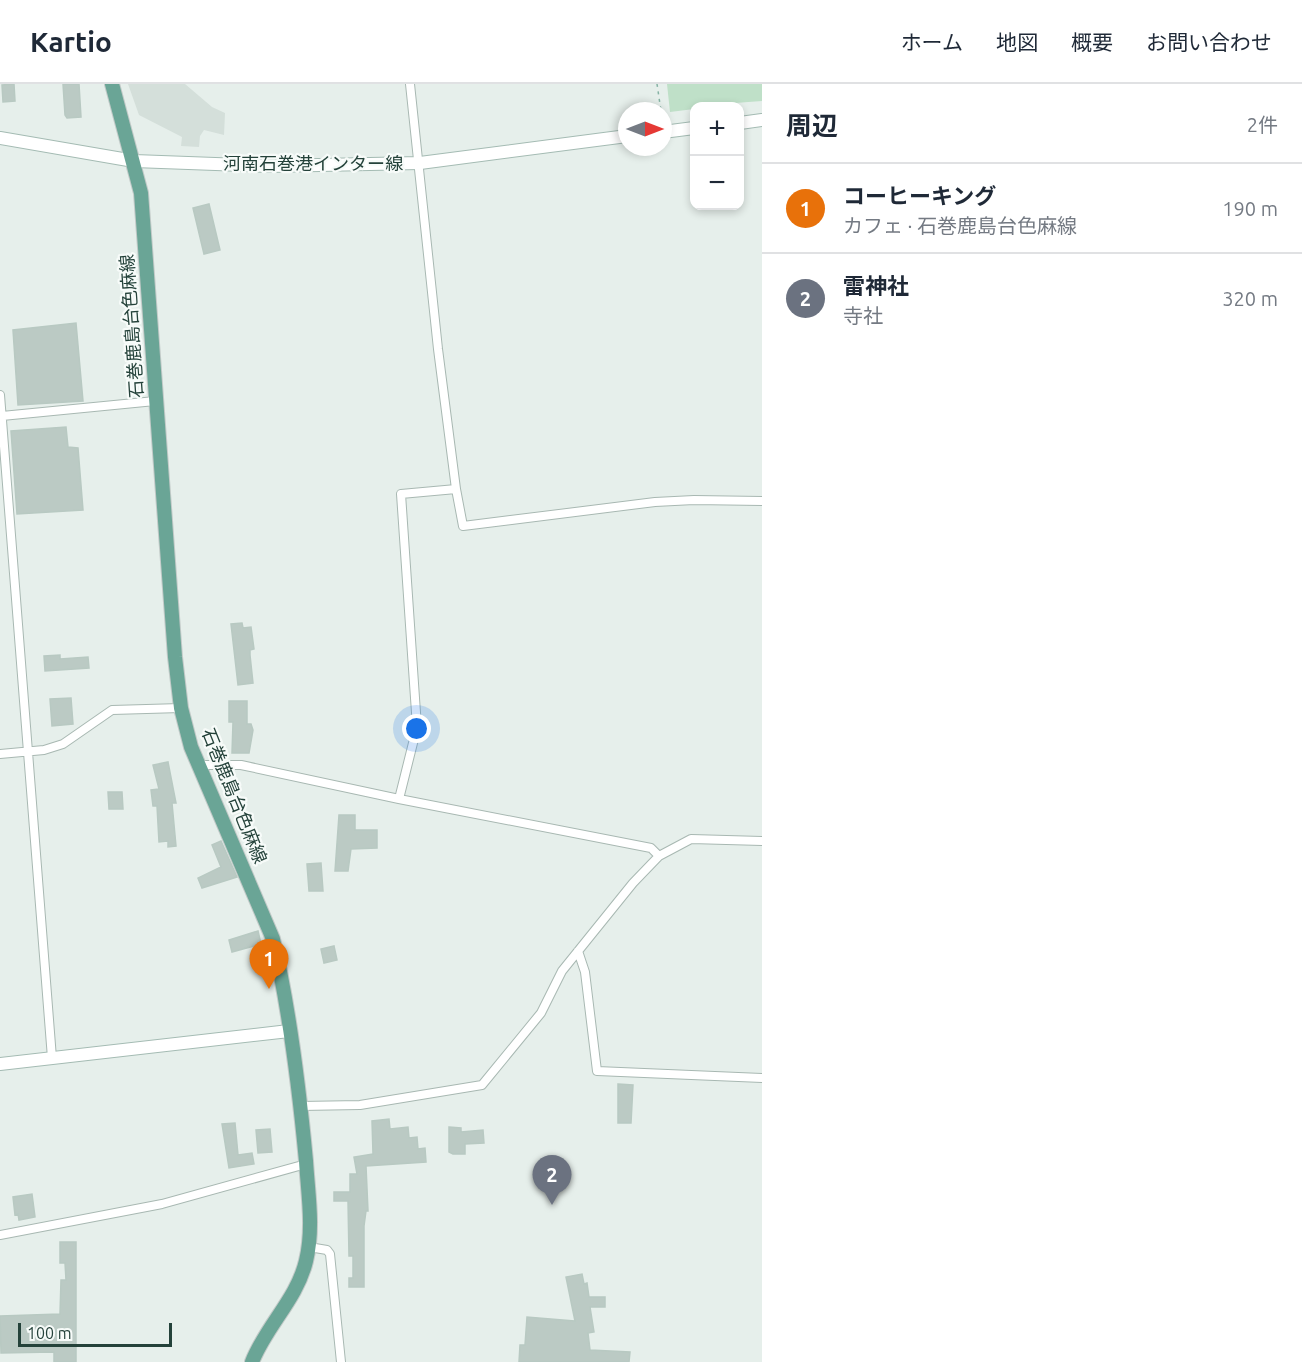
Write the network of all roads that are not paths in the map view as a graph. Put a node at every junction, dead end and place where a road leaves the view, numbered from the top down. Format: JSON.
{"nodes":[{"id":1,"x":112,"y":84,"type":"edge"},
{"id":2,"x":410,"y":84,"type":"edge"},
{"id":3,"x":762,"y":120,"type":"edge"},
{"id":4,"x":744,"y":122,"type":"edge"},
{"id":5,"x":690,"y":129,"type":"edge"},
{"id":6,"x":672,"y":131,"type":"edge"},
{"id":7,"x":618,"y":137,"type":"edge"},
{"id":8,"x":0,"y":138,"type":"edge"},
{"id":9,"x":134,"y":161,"type":"junction"},
{"id":10,"x":420,"y":164,"type":"junction"},
{"id":11,"x":0,"y":395,"type":"edge"},
{"id":12,"x":155,"y":401,"type":"junction"},
{"id":13,"x":2,"y":416,"type":"junction"},
{"id":14,"x":456,"y":489,"type":"junction"},
{"id":15,"x":762,"y":501,"type":"edge"},
{"id":16,"x":181,"y":708,"type":"junction"},
{"id":17,"x":27,"y":752,"type":"junction"},
{"id":18,"x":0,"y":754,"type":"edge"},
{"id":19,"x":198,"y":765,"type":"junction"},
{"id":20,"x":399,"y":800,"type":"junction"},
{"id":21,"x":762,"y":841,"type":"edge"},
{"id":22,"x":659,"y":856,"type":"junction"},
{"id":23,"x":578,"y":951,"type":"junction"},
{"id":24,"x":290,"y":1031,"type":"junction"},
{"id":25,"x":52,"y":1058,"type":"junction"},
{"id":26,"x":0,"y":1064,"type":"edge"},
{"id":27,"x":762,"y":1078,"type":"edge"},
{"id":28,"x":301,"y":1106,"type":"junction"},
{"id":29,"x":306,"y":1164,"type":"junction"},
{"id":30,"x":0,"y":1235,"type":"edge"},
{"id":31,"x":309,"y":1247,"type":"junction"},
{"id":32,"x":252,"y":1362,"type":"edge"},
{"id":33,"x":341,"y":1362,"type":"edge"}],
"edges":[{"from":1,"to":9,"type":"main road","name":"石巻鹿島台色麻線"},
{"from":2,"to":10,"type":"street"},
{"from":3,"to":4,"type":"main road"},
{"from":5,"to":6,"type":"main road"},
{"from":7,"to":10,"type":"main road","name":"河南石巻港インター線"},
{"from":8,"to":9,"type":"main road","name":"河南石巻港インター線"},
{"from":9,"to":10,"type":"main road","name":"河南石巻港インター線"},
{"from":9,"to":12,"type":"main road","name":"石巻鹿島台色麻線"},
{"from":10,"to":14,"type":"street"},
{"from":11,"to":13,"type":"street"},
{"from":12,"to":13,"type":"street"},
{"from":12,"to":16,"type":"main road","name":"石巻鹿島台色麻線"},
{"from":13,"to":17,"type":"street"},
{"from":14,"to":15,"type":"street"},
{"from":14,"to":20,"type":"street"},
{"from":16,"to":17,"type":"street"},
{"from":16,"to":19,"type":"main road","name":"石巻鹿島台色麻線"},
{"from":17,"to":18,"type":"street"},
{"from":17,"to":25,"type":"street"},
{"from":19,"to":20,"type":"street"},
{"from":19,"to":24,"type":"main road","name":"石巻鹿島台色麻線"},
{"from":20,"to":22,"type":"street"},
{"from":21,"to":22,"type":"street"},
{"from":22,"to":23,"type":"street"},
{"from":23,"to":27,"type":"street"},
{"from":23,"to":28,"type":"street"},
{"from":24,"to":25,"type":"main road"},
{"from":24,"to":28,"type":"main road","name":"石巻鹿島台色麻線"},
{"from":25,"to":26,"type":"main road"},
{"from":28,"to":29,"type":"main road","name":"石巻鹿島台色麻線"},
{"from":29,"to":30,"type":"street"},
{"from":29,"to":31,"type":"main road","name":"石巻鹿島台色麻線"},
{"from":31,"to":32,"type":"main road","name":"石巻鹿島台色麻線"},
{"from":31,"to":33,"type":"street"}]}
